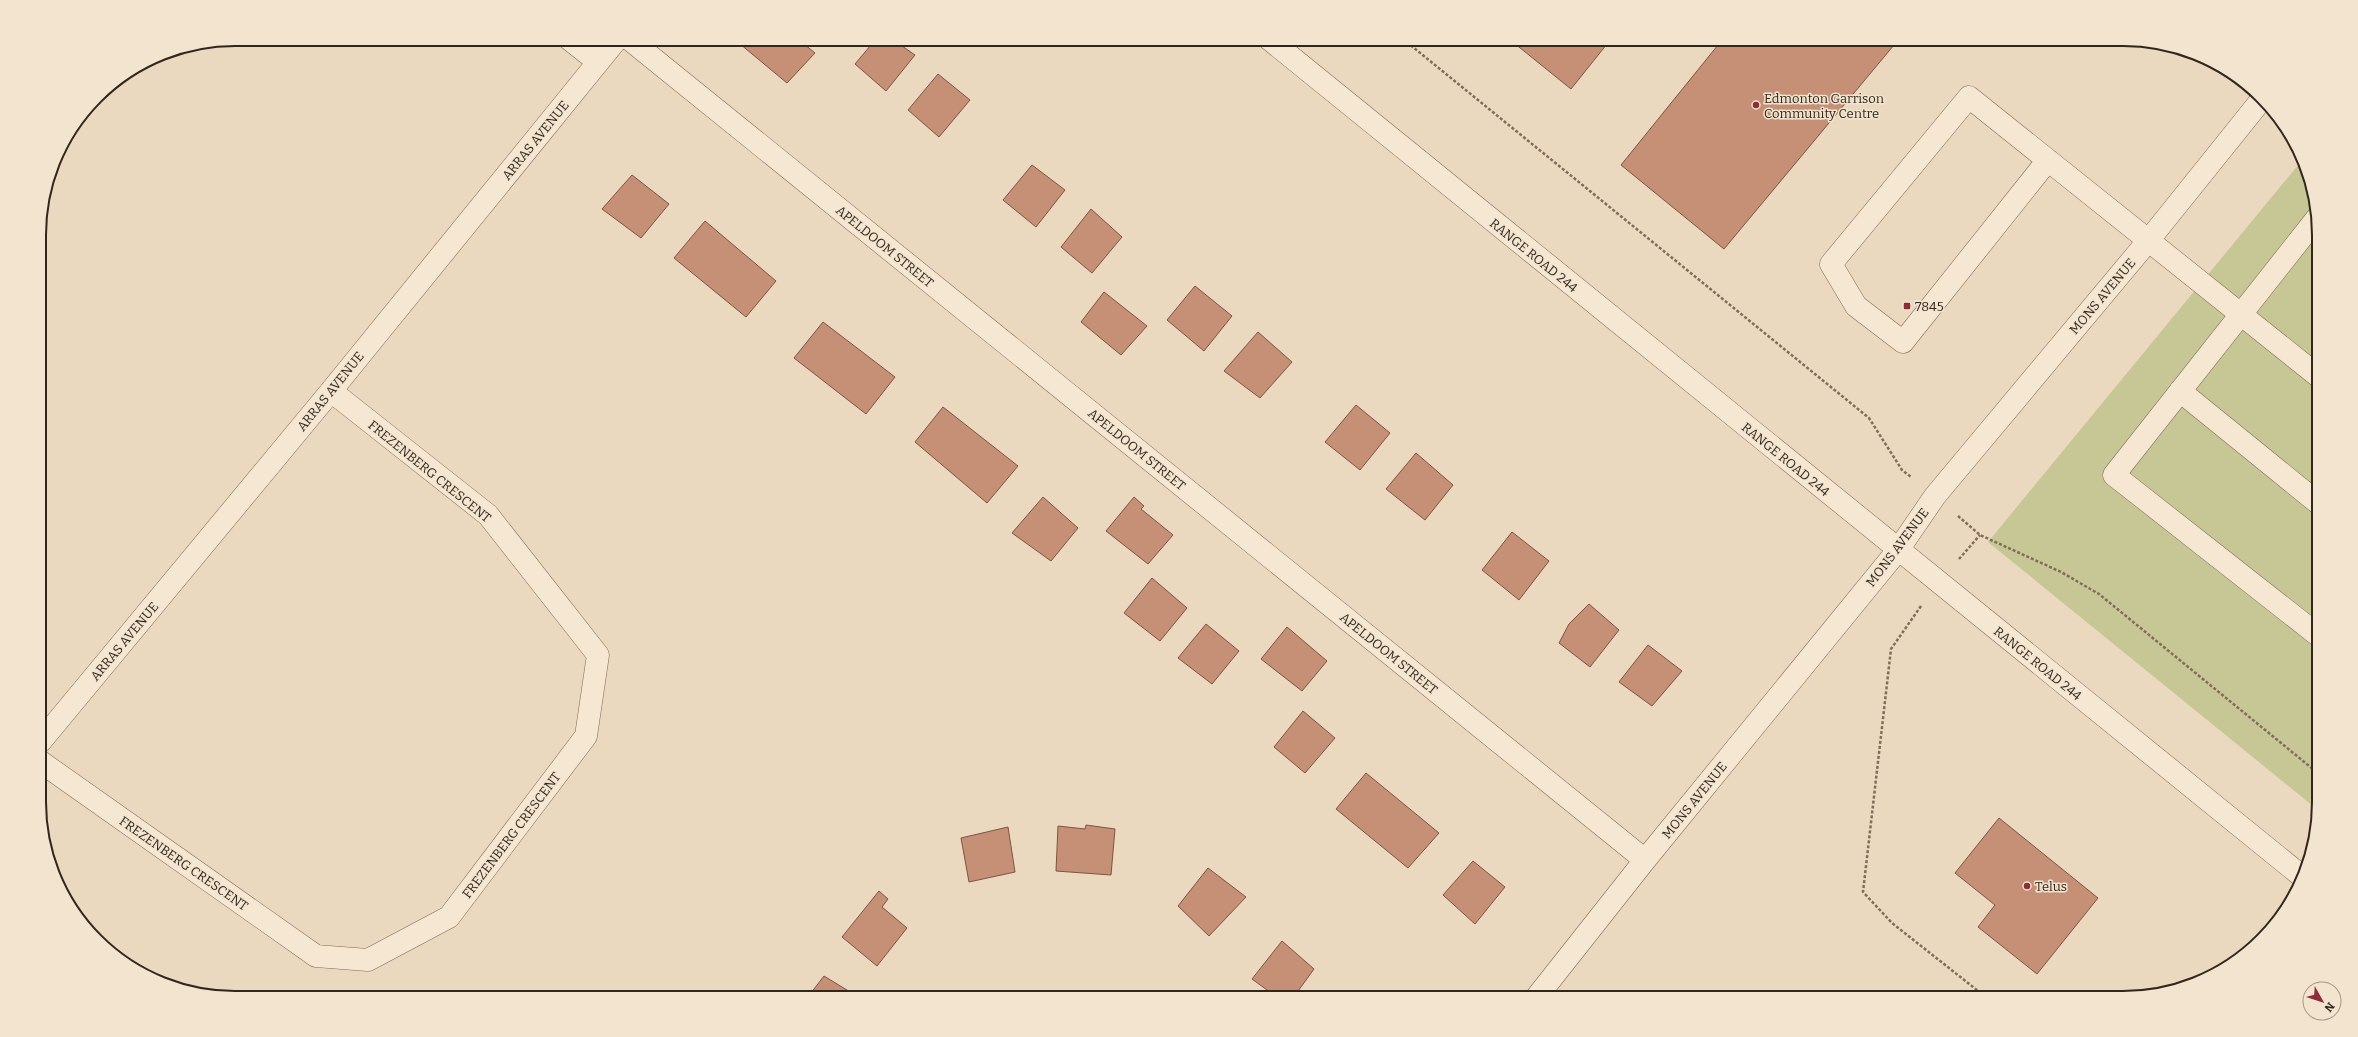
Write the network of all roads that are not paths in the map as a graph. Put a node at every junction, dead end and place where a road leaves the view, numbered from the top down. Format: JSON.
{"nodes":[{"id":1,"x":578,"y":46,"type":"edge"},
{"id":2,"x":611,"y":46,"type":"edge"},
{"id":3,"x":638,"y":46,"type":"edge"},
{"id":4,"x":1278,"y":46,"type":"edge"},
{"id":5,"x":598,"y":62,"type":"junction"},
{"id":6,"x":2259,"y":103,"type":"edge"},
{"id":7,"x":2048,"y":160,"type":"junction"},
{"id":8,"x":2312,"y":224,"type":"edge"},
{"id":9,"x":2148,"y":241,"type":"junction"},
{"id":10,"x":2240,"y":314,"type":"junction"},
{"id":11,"x":2312,"y":371,"type":"edge"},
{"id":12,"x":331,"y":391,"type":"junction"},
{"id":13,"x":2180,"y":391,"type":"junction"},
{"id":14,"x":2312,"y":498,"type":"edge"},
{"id":15,"x":1898,"y":550,"type":"junction"},
{"id":16,"x":2312,"y":631,"type":"edge"},
{"id":17,"x":46,"y":734,"type":"edge"},
{"id":18,"x":46,"y":766,"type":"edge"},
{"id":19,"x":1645,"y":860,"type":"junction"},
{"id":20,"x":2298,"y":873,"type":"edge"},
{"id":21,"x":1542,"y":991,"type":"edge"}],
"edges":[{"from":1,"to":5,"type":"street"},
{"from":2,"to":5,"type":"street","name":"ARRAS AVENUE"},
{"from":3,"to":19,"type":"street","name":"APELDOOM STREET"},
{"from":4,"to":15,"type":"street","name":"RANGE ROAD 244"},
{"from":5,"to":12,"type":"street","name":"ARRAS AVENUE"},
{"from":6,"to":9,"type":"street","name":"MONS AVENUE"},
{"from":7,"to":7,"type":"street"},
{"from":7,"to":9,"type":"street"},
{"from":8,"to":10,"type":"street"},
{"from":9,"to":10,"type":"street"},
{"from":9,"to":15,"type":"street","name":"MONS AVENUE"},
{"from":10,"to":11,"type":"street"},
{"from":10,"to":13,"type":"street"},
{"from":12,"to":17,"type":"street","name":"ARRAS AVENUE"},
{"from":12,"to":18,"type":"street","name":"FREZENBERG CRESCENT"},
{"from":13,"to":14,"type":"street"},
{"from":13,"to":16,"type":"street"},
{"from":15,"to":19,"type":"street","name":"MONS AVENUE"},
{"from":15,"to":20,"type":"street","name":"RANGE ROAD 244"},
{"from":19,"to":21,"type":"street","name":"MONS AVENUE"}]}
